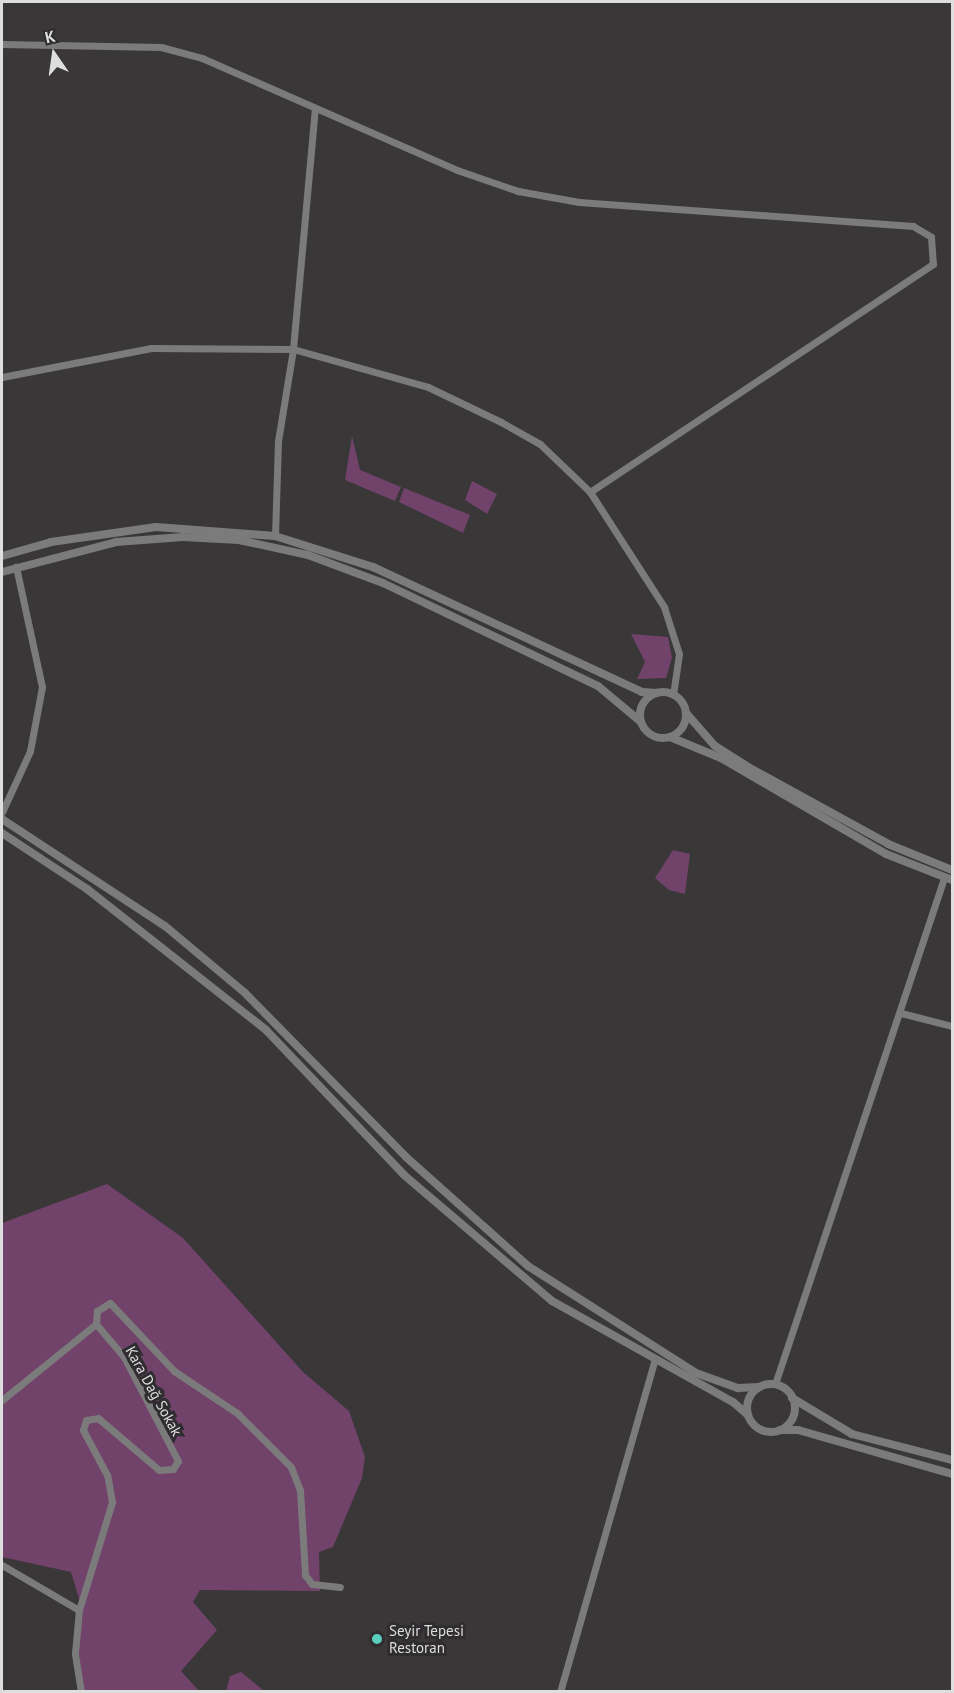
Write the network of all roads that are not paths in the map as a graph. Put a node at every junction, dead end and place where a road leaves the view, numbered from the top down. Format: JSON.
{"nodes":[{"id":1,"x":2,"y":44,"type":"edge"},
{"id":2,"x":315,"y":108,"type":"junction"},
{"id":3,"x":293,"y":349,"type":"junction"},
{"id":4,"x":2,"y":377,"type":"edge"},
{"id":5,"x":590,"y":492,"type":"junction"},
{"id":6,"x":275,"y":536,"type":"junction"},
{"id":7,"x":2,"y":555,"type":"edge"},
{"id":8,"x":16,"y":567,"type":"junction"},
{"id":9,"x":2,"y":572,"type":"edge"},
{"id":10,"x":657,"y":693,"type":"junction"},
{"id":11,"x":673,"y":695,"type":"junction"},
{"id":12,"x":686,"y":713,"type":"junction"},
{"id":13,"x":641,"y":722,"type":"junction"},
{"id":14,"x":670,"y":737,"type":"junction"},
{"id":15,"x":2,"y":812,"type":"edge"},
{"id":16,"x":2,"y":819,"type":"edge"},
{"id":17,"x":2,"y":833,"type":"edge"},
{"id":18,"x":952,"y":870,"type":"edge"},
{"id":19,"x":948,"y":879,"type":"edge"},
{"id":20,"x":901,"y":1013,"type":"junction"},
{"id":21,"x":952,"y":1026,"type":"edge"},
{"id":22,"x":96,"y":1324,"type":"junction"},
{"id":23,"x":654,"y":1361,"type":"junction"},
{"id":24,"x":775,"y":1384,"type":"junction"},
{"id":25,"x":759,"y":1387,"type":"junction"},
{"id":26,"x":792,"y":1398,"type":"junction"},
{"id":27,"x":2,"y":1400,"type":"edge"},
{"id":28,"x":748,"y":1415,"type":"junction"},
{"id":29,"x":780,"y":1430,"type":"junction"},
{"id":30,"x":952,"y":1460,"type":"edge"},
{"id":31,"x":952,"y":1474,"type":"edge"},
{"id":32,"x":2,"y":1565,"type":"edge"},
{"id":33,"x":339,"y":1587,"type":"dead end"},
{"id":34,"x":79,"y":1610,"type":"junction"},
{"id":35,"x":81,"y":1692,"type":"edge"},
{"id":36,"x":560,"y":1692,"type":"edge"}],
"edges":[{"from":1,"to":2,"type":"street"},
{"from":2,"to":3,"type":"street"},
{"from":2,"to":5,"type":"street"},
{"from":3,"to":4,"type":"street"},
{"from":3,"to":5,"type":"street"},
{"from":3,"to":6,"type":"street"},
{"from":5,"to":11,"type":"street"},
{"from":6,"to":7,"type":"street"},
{"from":6,"to":10,"type":"street"},
{"from":8,"to":9,"type":"street"},
{"from":8,"to":13,"type":"street"},
{"from":8,"to":15,"type":"street"},
{"from":10,"to":11,"type":"street"},
{"from":10,"to":13,"type":"street"},
{"from":11,"to":12,"type":"street"},
{"from":12,"to":14,"type":"street"},
{"from":12,"to":18,"type":"street"},
{"from":13,"to":14,"type":"street"},
{"from":14,"to":19,"type":"street"},
{"from":16,"to":25,"type":"street"},
{"from":17,"to":23,"type":"street"},
{"from":19,"to":20,"type":"street"},
{"from":20,"to":21,"type":"street"},
{"from":20,"to":24,"type":"street"},
{"from":22,"to":27,"type":"street"},
{"from":22,"to":33,"type":"street","name":"Kara Dağ Sokak"},
{"from":22,"to":34,"type":"street","name":"Kara Dağ Sokak"},
{"from":23,"to":28,"type":"street"},
{"from":23,"to":36,"type":"street"},
{"from":24,"to":25,"type":"street"},
{"from":24,"to":26,"type":"street"},
{"from":25,"to":28,"type":"street"},
{"from":26,"to":29,"type":"street"},
{"from":26,"to":30,"type":"street"},
{"from":28,"to":29,"type":"street"},
{"from":29,"to":31,"type":"street"},
{"from":32,"to":34,"type":"street"},
{"from":34,"to":35,"type":"street","name":"Kara Dağ Sokak"}]}
